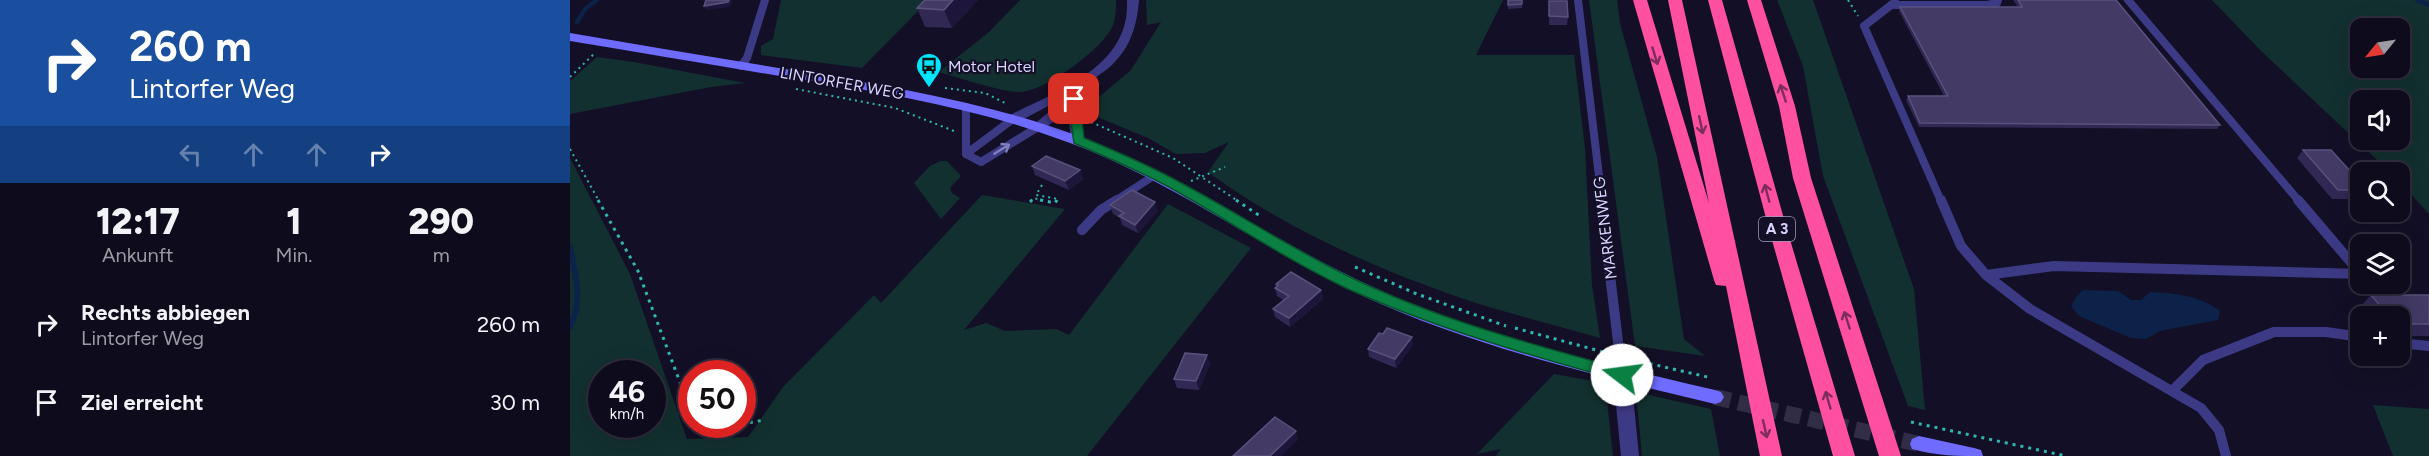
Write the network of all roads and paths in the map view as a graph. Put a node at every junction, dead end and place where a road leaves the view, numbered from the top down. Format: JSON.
{"nodes":[{"id":1,"x":765,"y":0,"type":"edge"},
{"id":2,"x":1133,"y":0,"type":"edge"},
{"id":3,"x":1578,"y":0,"type":"edge"},
{"id":4,"x":1640,"y":0,"type":"edge"},
{"id":5,"x":1675,"y":0,"type":"edge"},
{"id":6,"x":1715,"y":0,"type":"edge"},
{"id":7,"x":1754,"y":0,"type":"edge"},
{"id":8,"x":1848,"y":0,"type":"edge"},
{"id":9,"x":1998,"y":0,"type":"edge"},
{"id":10,"x":2128,"y":0,"type":"edge"},
{"id":11,"x":1864,"y":26,"type":"junction"},
{"id":12,"x":570,"y":37,"type":"edge"},
{"id":13,"x":610,"y":44,"type":"junction"},
{"id":14,"x":587,"y":52,"type":"dead end"},
{"id":15,"x":596,"y":53,"type":"junction"},
{"id":16,"x":741,"y":66,"type":"junction"},
{"id":17,"x":570,"y":77,"type":"edge"},
{"id":18,"x":1080,"y":84,"type":"junction"},
{"id":19,"x":793,"y":88,"type":"dead end"},
{"id":20,"x":1074,"y":99,"type":"junction"},
{"id":21,"x":966,"y":107,"type":"junction"},
{"id":22,"x":1013,"y":119,"type":"junction"},
{"id":23,"x":1038,"y":127,"type":"junction"},
{"id":24,"x":967,"y":138,"type":"junction"},
{"id":25,"x":1078,"y":140,"type":"junction"},
{"id":26,"x":570,"y":148,"type":"edge"},
{"id":27,"x":966,"y":154,"type":"junction"},
{"id":28,"x":1225,"y":167,"type":"dead end"},
{"id":29,"x":1155,"y":175,"type":"junction"},
{"id":30,"x":1042,"y":185,"type":"dead end"},
{"id":31,"x":1179,"y":187,"type":"junction"},
{"id":32,"x":1030,"y":202,"type":"dead end"},
{"id":33,"x":1082,"y":230,"type":"dead end"},
{"id":34,"x":2350,"y":261,"type":"edge"},
{"id":35,"x":2350,"y":274,"type":"edge"},
{"id":36,"x":1986,"y":275,"type":"junction"},
{"id":37,"x":2350,"y":335,"type":"edge"},
{"id":38,"x":2410,"y":344,"type":"edge"},
{"id":39,"x":2429,"y":346,"type":"edge"},
{"id":40,"x":1622,"y":375,"type":"junction"},
{"id":41,"x":678,"y":377,"type":"edge"},
{"id":42,"x":2174,"y":390,"type":"junction"},
{"id":43,"x":1715,"y":397,"type":"tunnel mouth"},
{"id":44,"x":1759,"y":403,"type":"junction"},
{"id":45,"x":764,"y":420,"type":"dead end"},
{"id":46,"x":756,"y":421,"type":"edge"},
{"id":47,"x":1911,"y":422,"type":"dead end"},
{"id":48,"x":1919,"y":444,"type":"tunnel mouth"},
{"id":49,"x":1630,"y":456,"type":"edge"},
{"id":50,"x":1772,"y":456,"type":"edge"},
{"id":51,"x":1844,"y":456,"type":"edge"},
{"id":52,"x":1890,"y":456,"type":"edge"},
{"id":53,"x":1974,"y":456,"type":"edge"},
{"id":54,"x":2066,"y":456,"type":"edge"},
{"id":55,"x":2226,"y":456,"type":"edge"}],
"edges":[{"from":1,"to":16,"type":"lane"},
{"from":2,"to":18,"type":"street"},
{"from":3,"to":40,"type":"lane","name":"MARKENWEG"},
{"from":4,"to":44,"type":"highway","one_way":true},
{"from":5,"to":44,"type":"highway","one_way":true},
{"from":51,"to":6,"type":"highway","number":"A 3","one_way":true},
{"from":52,"to":7,"type":"highway","one_way":true},
{"from":8,"to":11,"type":"path"},
{"from":9,"to":11,"type":"lane"},
{"from":10,"to":34,"type":"lane"},
{"from":11,"to":36,"type":"lane"},
{"from":12,"to":13,"type":"main road","name":"LINTORFER WEG"},
{"from":13,"to":15,"type":"path"},
{"from":13,"to":16,"type":"main road","name":"LINTORFER WEG"},
{"from":14,"to":15,"type":"path"},
{"from":15,"to":17,"type":"path"},
{"from":16,"to":21,"type":"main road","name":"LINTORFER WEG"},
{"from":18,"to":20,"type":"street"},
{"from":18,"to":22,"type":"street"},
{"from":19,"to":24,"type":"path"},
{"from":20,"to":23,"type":"street"},
{"from":20,"to":25,"type":"street"},
{"from":21,"to":22,"type":"main road","name":"LINTORFER WEG"},
{"from":21,"to":24,"type":"lane"},
{"from":22,"to":23,"type":"main road","name":"LINTORFER WEG"},
{"from":22,"to":27,"type":"lane"},
{"from":23,"to":25,"type":"main road","name":"LINTORFER WEG"},
{"from":27,"to":23,"type":"lane","one_way":true},
{"from":24,"to":27,"type":"lane"},
{"from":25,"to":29,"type":"main road","name":"LINTORFER WEG"},
{"from":26,"to":41,"type":"path"},
{"from":28,"to":31,"type":"path"},
{"from":29,"to":31,"type":"main road","name":"LINTORFER WEG"},
{"from":29,"to":33,"type":"lane"},
{"from":30,"to":32,"type":"path"},
{"from":31,"to":40,"type":"main road","name":"LINTORFER WEG"},
{"from":35,"to":36,"type":"lane"},
{"from":36,"to":42,"type":"lane"},
{"from":37,"to":42,"type":"lane"},
{"from":38,"to":39,"type":"lane"},
{"from":40,"to":43,"type":"main road","name":"LINTORFER WEG"},
{"from":40,"to":49,"type":"street","name":"MARKENWEG"},
{"from":42,"to":55,"type":"lane"},
{"from":44,"to":50,"type":"highway","one_way":true},
{"from":45,"to":46,"type":"path"},
{"from":47,"to":54,"type":"path"},
{"from":48,"to":53,"type":"main road"}]}
